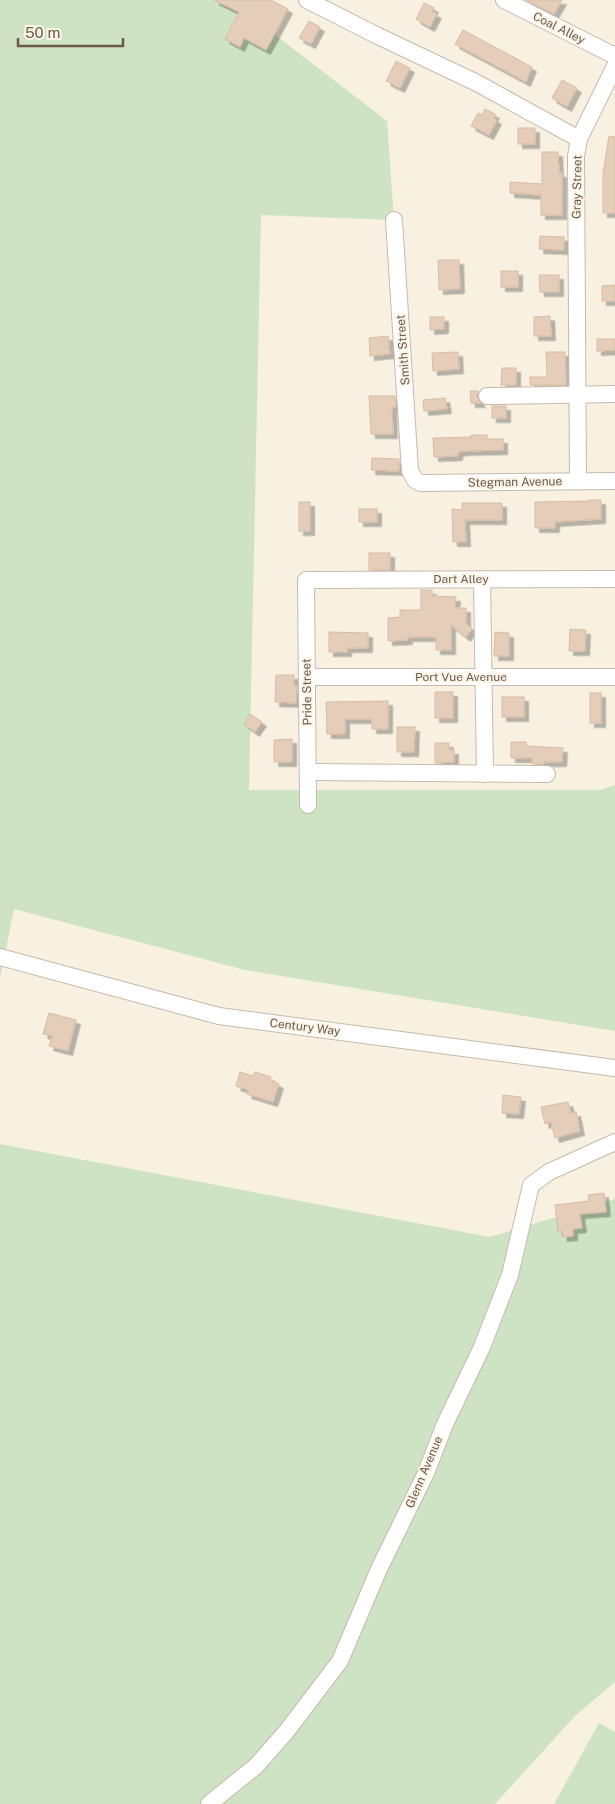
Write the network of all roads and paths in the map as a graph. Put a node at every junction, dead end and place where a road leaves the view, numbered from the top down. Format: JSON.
{"nodes":[{"id":1,"x":307,"y":0,"type":"edge"},
{"id":2,"x":504,"y":0,"type":"edge"},
{"id":3,"x":615,"y":56,"type":"edge"},
{"id":4,"x":615,"y":66,"type":"edge"},
{"id":5,"x":579,"y":139,"type":"junction"},
{"id":6,"x":394,"y":220,"type":"dead end"},
{"id":7,"x":577,"y":394,"type":"junction"},
{"id":8,"x":615,"y":394,"type":"edge"},
{"id":9,"x":487,"y":396,"type":"dead end"},
{"id":10,"x":415,"y":480,"type":"joint"},
{"id":11,"x":578,"y":481,"type":"junction"},
{"id":12,"x":615,"y":481,"type":"edge"},
{"id":13,"x":482,"y":579,"type":"junction"},
{"id":14,"x":615,"y":579,"type":"edge"},
{"id":15,"x":306,"y":580,"type":"joint"},
{"id":16,"x":484,"y":676,"type":"junction"},
{"id":17,"x":307,"y":677,"type":"junction"},
{"id":18,"x":615,"y":677,"type":"edge"},
{"id":19,"x":308,"y":772,"type":"junction"},
{"id":20,"x":485,"y":774,"type":"junction"},
{"id":21,"x":547,"y":774,"type":"dead end"},
{"id":22,"x":308,"y":804,"type":"dead end"},
{"id":23,"x":0,"y":957,"type":"edge"},
{"id":24,"x":615,"y":1068,"type":"edge"},
{"id":25,"x":615,"y":1142,"type":"edge"},
{"id":26,"x":209,"y":1804,"type":"edge"}],
"edges":[{"from":1,"to":5,"type":"street","name":"Gray Street"},
{"from":2,"to":3,"type":"street","name":"Coal Alley"},
{"from":4,"to":5,"type":"street"},
{"from":5,"to":7,"type":"street","name":"Gray Street"},
{"from":6,"to":10,"type":"street","name":"Smith Street"},
{"from":7,"to":8,"type":"street"},
{"from":7,"to":9,"type":"street"},
{"from":7,"to":11,"type":"street","name":"Gray Street"},
{"from":10,"to":11,"type":"street","name":"Stegman Avenue"},
{"from":11,"to":12,"type":"street","name":"Stegman Avenue"},
{"from":13,"to":14,"type":"street","name":"Dart Alley"},
{"from":13,"to":15,"type":"street","name":"Dart Alley"},
{"from":13,"to":16,"type":"street"},
{"from":15,"to":17,"type":"street","name":"Pride Street"},
{"from":16,"to":17,"type":"street","name":"Port Vue Avenue"},
{"from":16,"to":18,"type":"street","name":"Port Vue Avenue"},
{"from":16,"to":20,"type":"street"},
{"from":17,"to":19,"type":"street","name":"Pride Street"},
{"from":19,"to":20,"type":"street"},
{"from":19,"to":22,"type":"street","name":"Pride Street"},
{"from":20,"to":21,"type":"street"},
{"from":23,"to":24,"type":"street","name":"Century Way"},
{"from":25,"to":26,"type":"street","name":"Glenn Avenue"}]}
